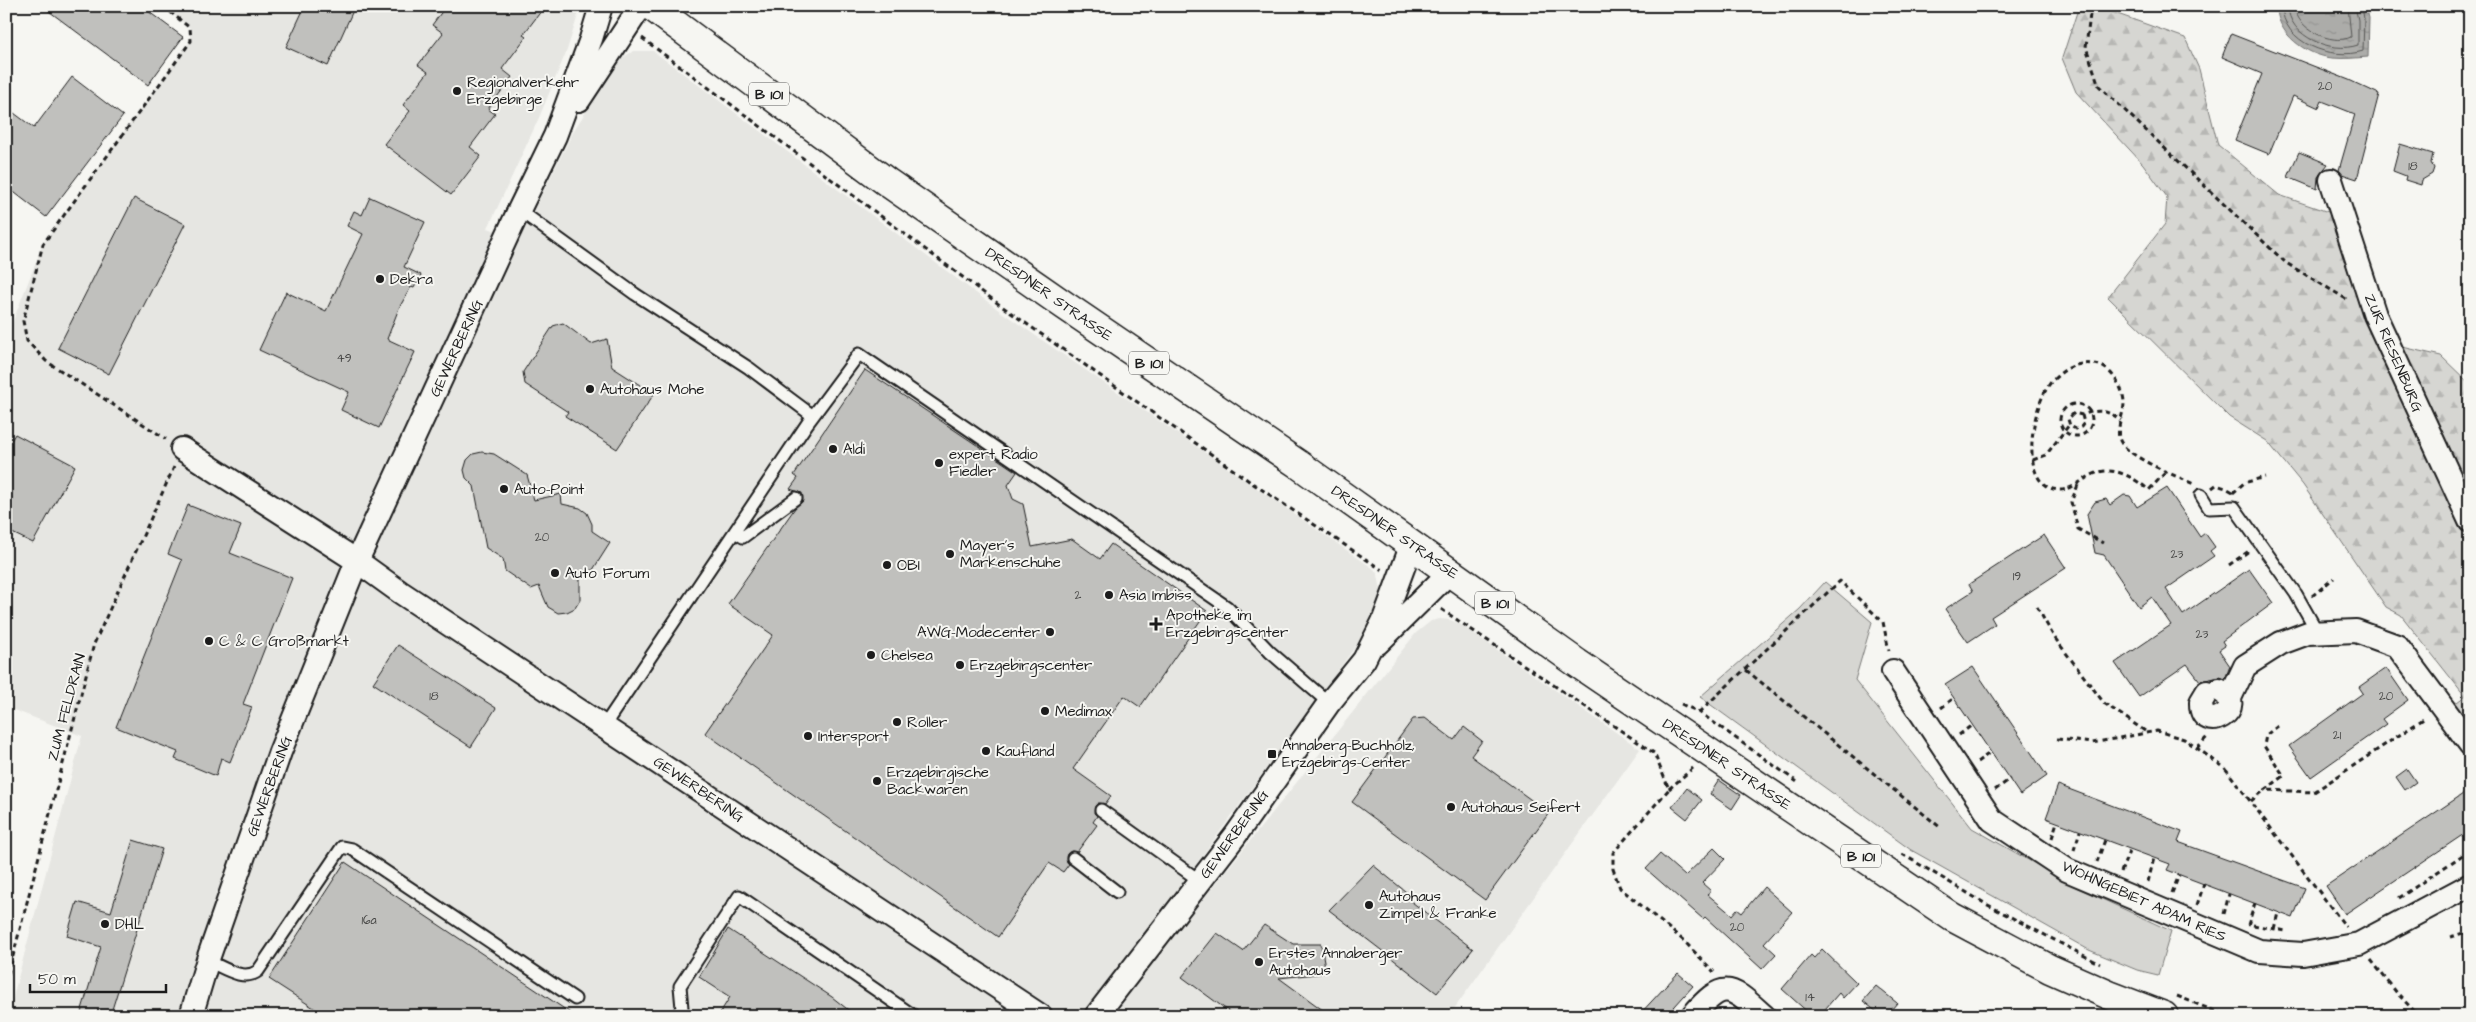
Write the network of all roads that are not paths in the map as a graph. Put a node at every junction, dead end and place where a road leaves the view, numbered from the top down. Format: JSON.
{"nodes":[{"id":1,"x":601,"y":6,"type":"edge"},
{"id":2,"x":641,"y":6,"type":"edge"},
{"id":3,"x":651,"y":6,"type":"edge"},
{"id":4,"x":555,"y":136,"type":"junction"},
{"id":5,"x":2332,"y":180,"type":"dead end"},
{"id":6,"x":518,"y":210,"type":"junction"},
{"id":7,"x":814,"y":416,"type":"junction"},
{"id":8,"x":182,"y":449,"type":"road end"},
{"id":9,"x":2201,"y":495,"type":"road end"},
{"id":10,"x":796,"y":498,"type":"dead end"},
{"id":11,"x":2470,"y":521,"type":"edge"},
{"id":12,"x":735,"y":532,"type":"junction"},
{"id":13,"x":1412,"y":544,"type":"junction"},
{"id":14,"x":357,"y":561,"type":"junction"},
{"id":15,"x":1451,"y":571,"type":"junction"},
{"id":16,"x":2318,"y":633,"type":"junction"},
{"id":17,"x":1370,"y":651,"type":"junction"},
{"id":18,"x":1893,"y":671,"type":"road end"},
{"id":19,"x":2218,"y":694,"type":"dead end"},
{"id":20,"x":1329,"y":703,"type":"junction"},
{"id":21,"x":604,"y":726,"type":"junction"},
{"id":22,"x":2470,"y":744,"type":"edge"},
{"id":23,"x":1101,"y":810,"type":"dead end"},
{"id":24,"x":1073,"y":858,"type":"dead end"},
{"id":25,"x":1200,"y":880,"type":"junction"},
{"id":26,"x":2470,"y":885,"type":"edge"},
{"id":27,"x":1117,"y":892,"type":"dead end"},
{"id":28,"x":208,"y":961,"type":"junction"},
{"id":29,"x":575,"y":999,"type":"dead end"},
{"id":30,"x":2169,"y":1006,"type":"edge"},
{"id":31,"x":191,"y":1016,"type":"edge"},
{"id":32,"x":677,"y":1016,"type":"edge"},
{"id":33,"x":914,"y":1016,"type":"edge"},
{"id":34,"x":1042,"y":1016,"type":"edge"},
{"id":35,"x":1096,"y":1016,"type":"edge"},
{"id":36,"x":1692,"y":1016,"type":"edge"},
{"id":37,"x":1764,"y":1016,"type":"edge"}],
"edges":[{"from":1,"to":4,"type":"street","name":"GEWERBERING"},
{"from":2,"to":4,"type":"street","name":"GEWERBERING"},
{"from":3,"to":13,"type":"main road","name":"DRESDNER STRASSE","number":"B 101"},
{"from":4,"to":6,"type":"street","name":"GEWERBERING"},
{"from":5,"to":11,"type":"street","name":"ZUR RIESENBURG"},
{"from":6,"to":7,"type":"lane"},
{"from":6,"to":14,"type":"street","name":"GEWERBERING"},
{"from":7,"to":12,"type":"lane"},
{"from":7,"to":20,"type":"lane"},
{"from":8,"to":14,"type":"street","name":"GEWERBERING"},
{"from":9,"to":16,"type":"lane"},
{"from":10,"to":12,"type":"lane"},
{"from":12,"to":21,"type":"lane"},
{"from":13,"to":15,"type":"main road","name":"DRESDNER STRASSE","number":"B 101"},
{"from":13,"to":17,"type":"street","name":"GEWERBERING"},
{"from":14,"to":21,"type":"street","name":"GEWERBERING"},
{"from":14,"to":28,"type":"street","name":"GEWERBERING"},
{"from":15,"to":17,"type":"street","name":"GEWERBERING"},
{"from":15,"to":30,"type":"main road","name":"DRESDNER STRASSE","number":"B 101"},
{"from":16,"to":19,"type":"street"},
{"from":16,"to":22,"type":"street"},
{"from":17,"to":20,"type":"street","name":"GEWERBERING"},
{"from":18,"to":26,"type":"street","name":"WOHNGEBIET ADAM RIES"},
{"from":20,"to":25,"type":"street","name":"GEWERBERING"},
{"from":21,"to":34,"type":"street","name":"GEWERBERING"},
{"from":23,"to":25,"type":"lane"},
{"from":24,"to":27,"type":"lane"},
{"from":25,"to":35,"type":"street","name":"GEWERBERING"},
{"from":28,"to":29,"type":"lane"},
{"from":28,"to":31,"type":"street","name":"GEWERBERING"},
{"from":32,"to":33,"type":"lane"},
{"from":36,"to":37,"type":"street"}]}
